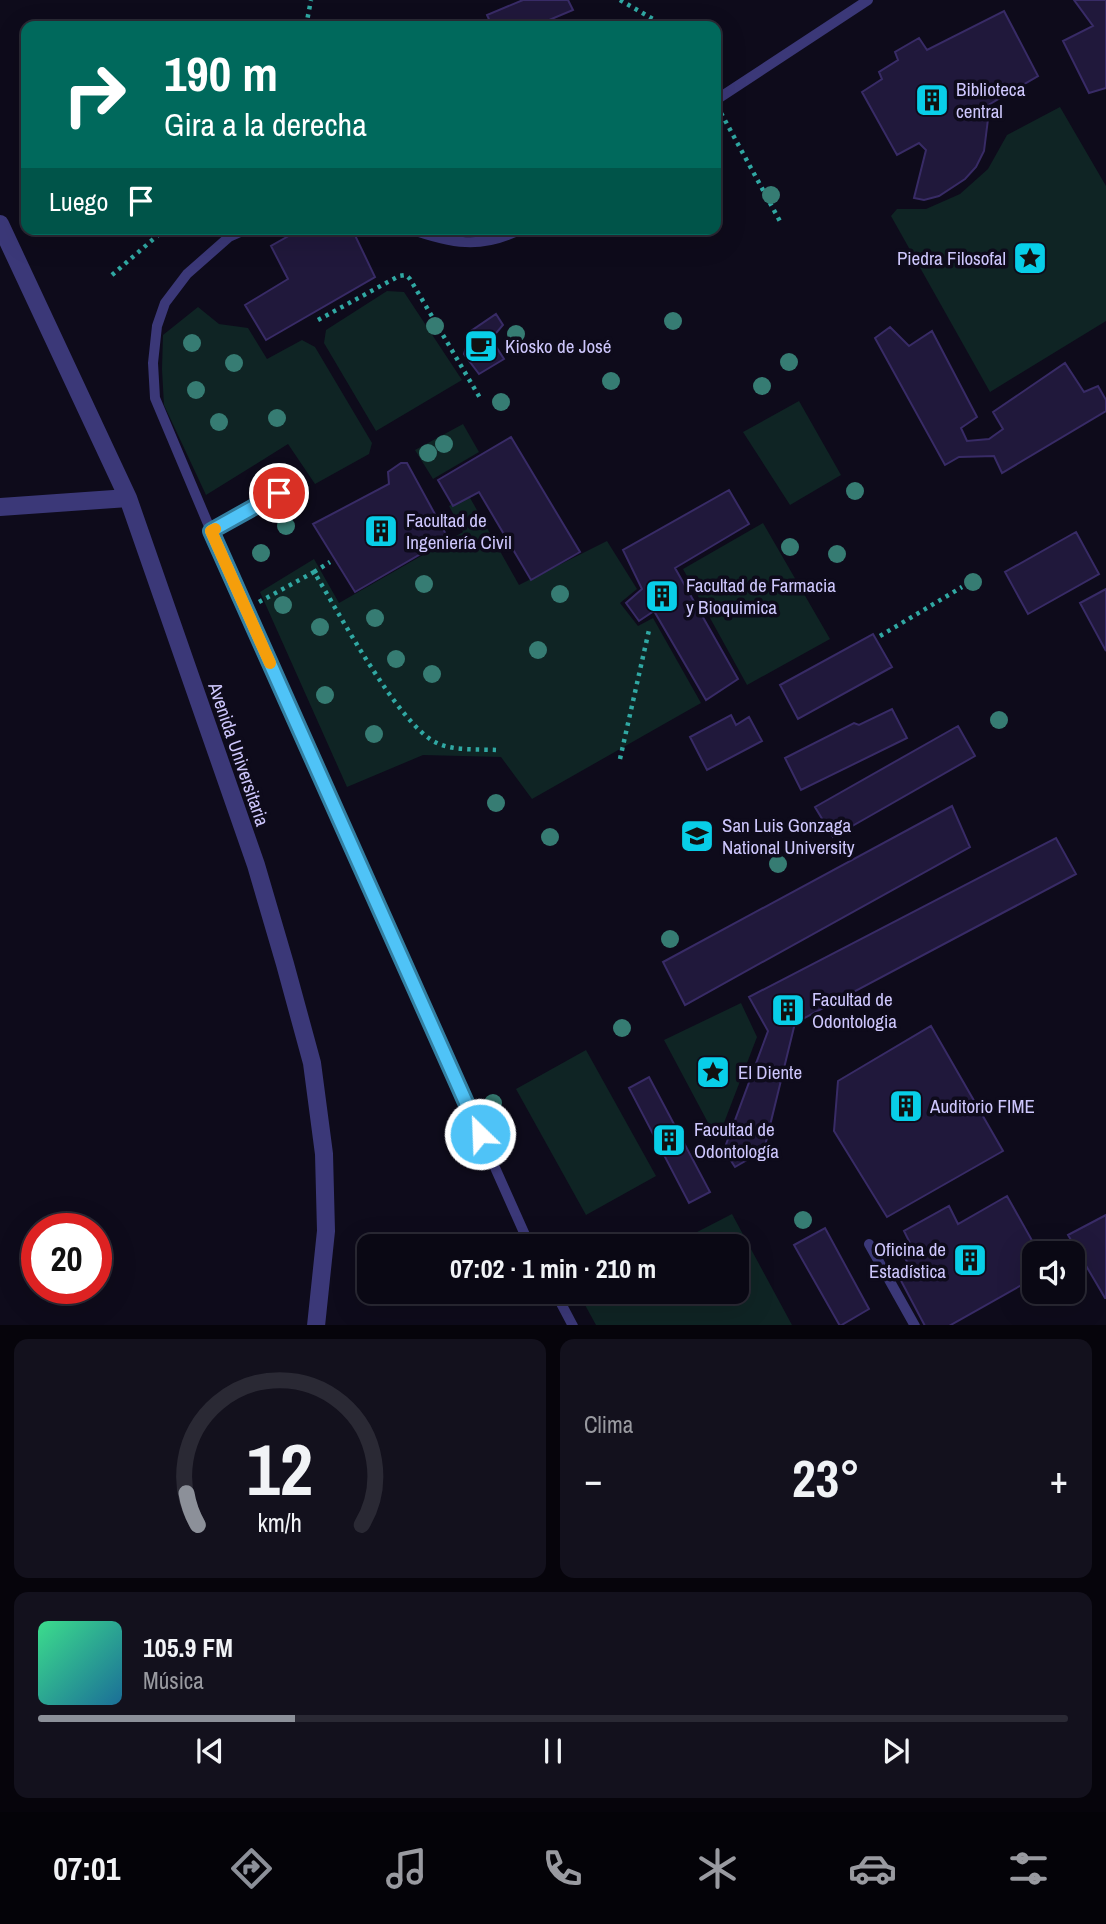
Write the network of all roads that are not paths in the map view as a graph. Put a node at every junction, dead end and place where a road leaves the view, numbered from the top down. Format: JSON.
{"nodes":[{"id":1,"x":868,"y":0,"type":"edge"},
{"id":2,"x":721,"y":98,"type":"edge"},
{"id":3,"x":0,"y":224,"type":"edge"},
{"id":4,"x":234,"y":235,"type":"edge"},
{"id":5,"x":426,"y":235,"type":"edge"},
{"id":6,"x":508,"y":235,"type":"edge"},
{"id":7,"x":279,"y":493,"type":"dead end"},
{"id":8,"x":128,"y":499,"type":"junction"},
{"id":9,"x":0,"y":507,"type":"edge"},
{"id":10,"x":211,"y":531,"type":"junction"},
{"id":11,"x":525,"y":1234,"type":"edge"},
{"id":12,"x":869,"y":1244,"type":"dead end"},
{"id":13,"x":562,"y":1304,"type":"edge"},
{"id":14,"x":316,"y":1325,"type":"edge"},
{"id":15,"x":573,"y":1325,"type":"edge"},
{"id":16,"x":915,"y":1325,"type":"edge"}],
"edges":[{"from":1,"to":2,"type":"lane"},
{"from":3,"to":8,"type":"street","name":"Avenida Universitaria"},
{"from":4,"to":10,"type":"lane"},
{"from":5,"to":6,"type":"lane"},
{"from":7,"to":10,"type":"lane"},
{"from":8,"to":9,"type":"street"},
{"from":8,"to":14,"type":"street","name":"Avenida Universitaria"},
{"from":10,"to":11,"type":"lane"},
{"from":12,"to":16,"type":"lane"},
{"from":13,"to":15,"type":"lane"}]}
